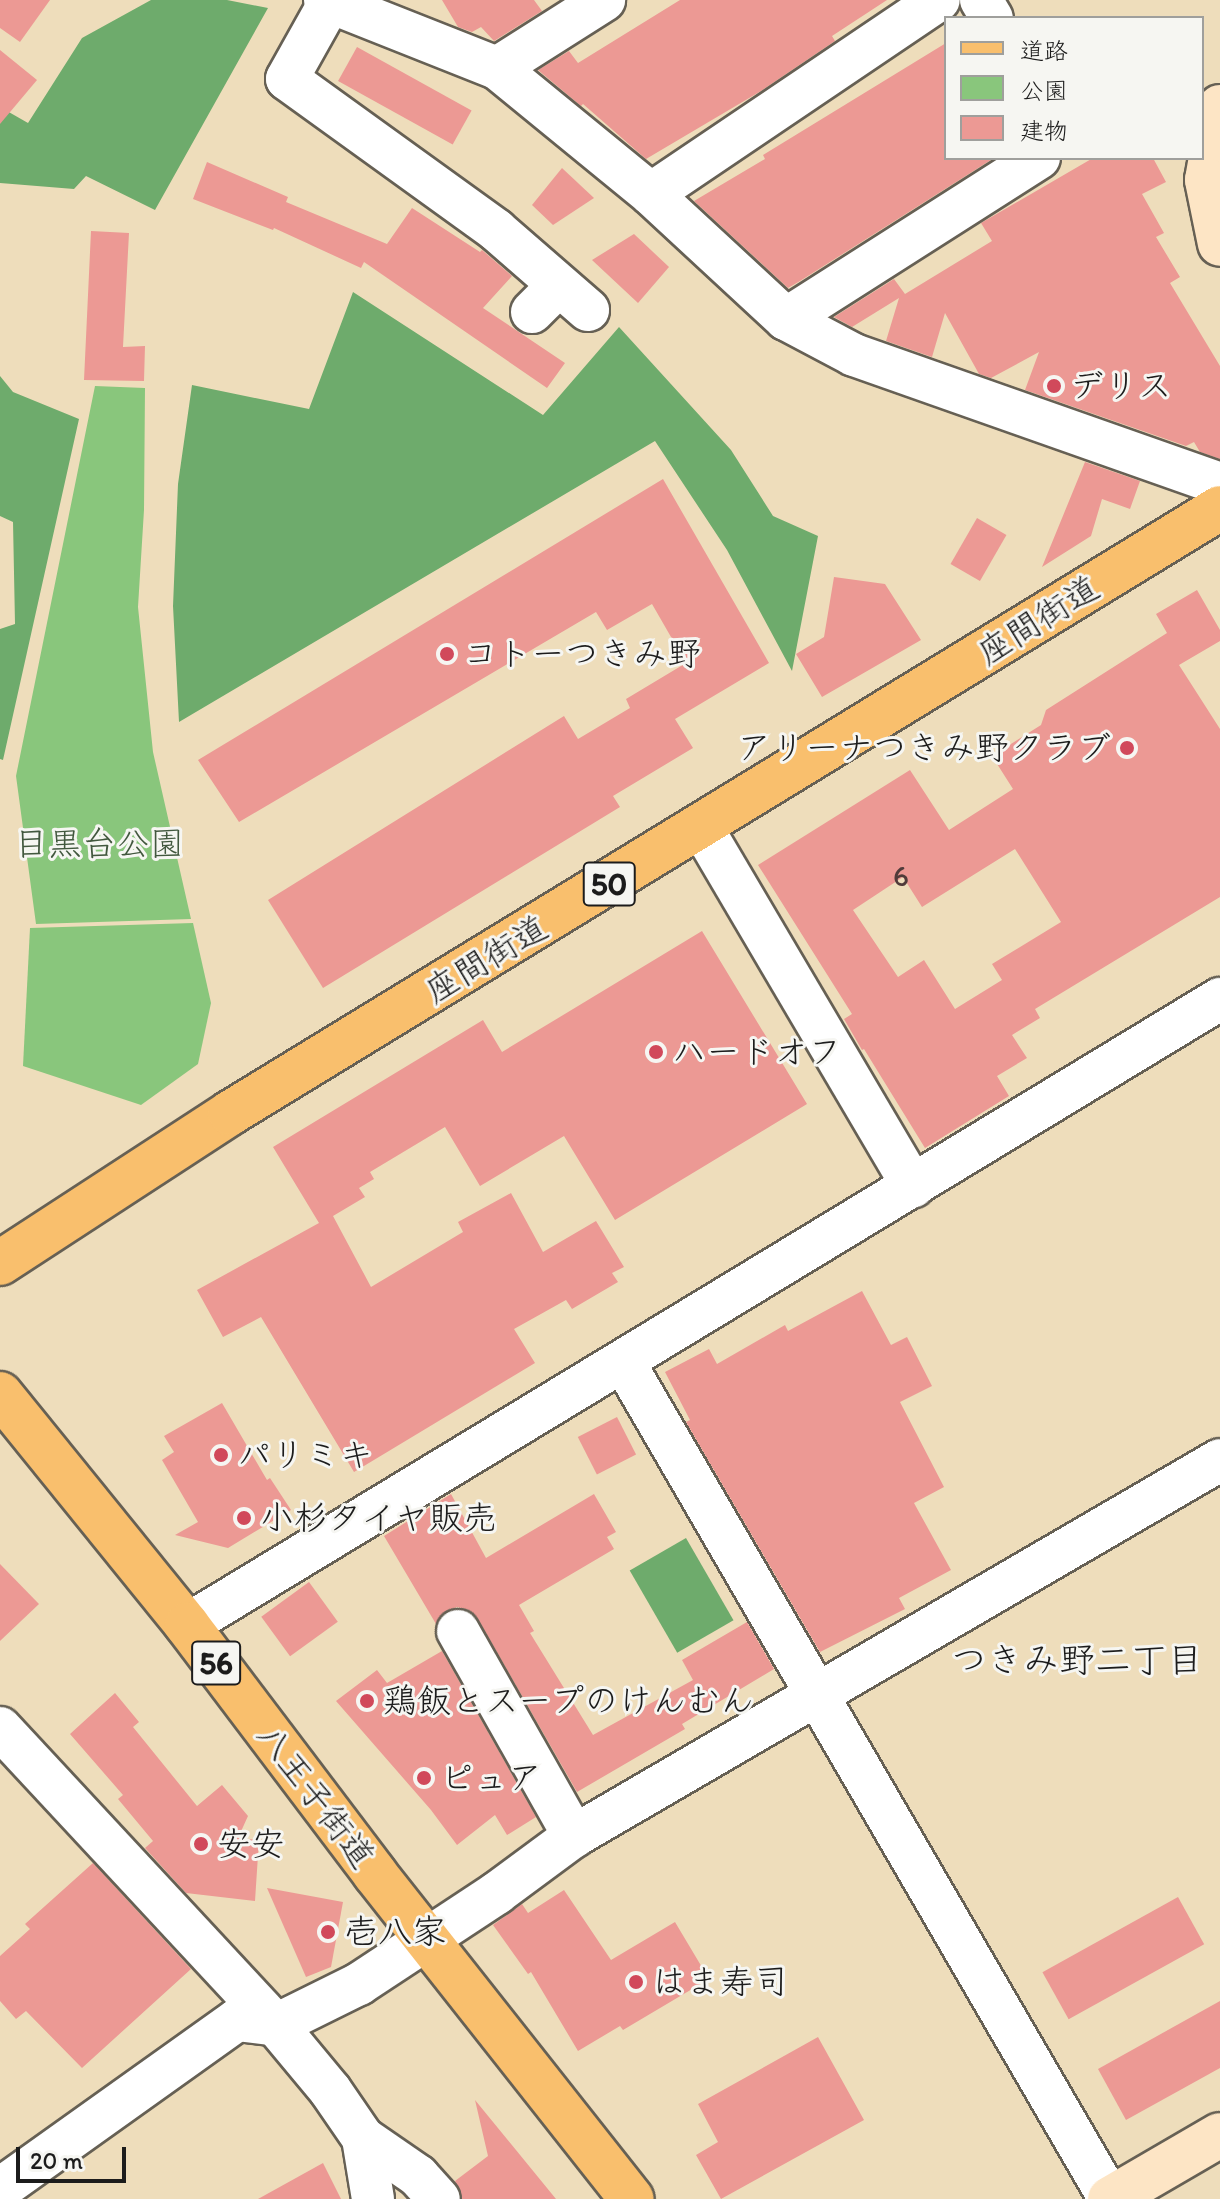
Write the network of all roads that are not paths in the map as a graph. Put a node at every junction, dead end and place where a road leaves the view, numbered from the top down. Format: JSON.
{"nodes":[{"id":1,"x":604,"y":0,"type":"edge"},
{"id":2,"x":939,"y":0,"type":"edge"},
{"id":3,"x":327,"y":1,"type":"edge"},
{"id":4,"x":497,"y":68,"type":"junction"},
{"id":5,"x":1220,"y":107,"type":"edge"},
{"id":6,"x":1036,"y":160,"type":"edge"},
{"id":7,"x":651,"y":194,"type":"junction"},
{"id":8,"x":1220,"y":244,"type":"edge"},
{"id":9,"x":559,"y":303,"type":"dead end"},
{"id":10,"x":786,"y":319,"type":"junction"},
{"id":11,"x":1220,"y":484,"type":"edge"},
{"id":12,"x":1220,"y":508,"type":"edge"},
{"id":13,"x":702,"y":828,"type":"junction"},
{"id":14,"x":1220,"y":999,"type":"edge"},
{"id":15,"x":913,"y":1186,"type":"junction"},
{"id":16,"x":0,"y":1263,"type":"edge"},
{"id":17,"x":623,"y":1361,"type":"junction"},
{"id":18,"x":0,"y":1394,"type":"edge"},
{"id":19,"x":1220,"y":1460,"type":"edge"},
{"id":20,"x":187,"y":1625,"type":"junction"},
{"id":21,"x":458,"y":1631,"type":"dead end"},
{"id":22,"x":817,"y":1694,"type":"junction"},
{"id":23,"x":0,"y":1728,"type":"edge"},
{"id":24,"x":574,"y":1836,"type":"junction"},
{"id":25,"x":426,"y":1938,"type":"junction"},
{"id":26,"x":276,"y":2025,"type":"junction"},
{"id":27,"x":1220,"y":2135,"type":"edge"},
{"id":28,"x":363,"y":2138,"type":"junction"},
{"id":29,"x":0,"y":2189,"type":"edge"},
{"id":30,"x":1126,"y":2195,"type":"edge"},
{"id":31,"x":373,"y":2199,"type":"edge"},
{"id":32,"x":439,"y":2199,"type":"edge"},
{"id":33,"x":632,"y":2199,"type":"edge"}],
"edges":[{"from":1,"to":4,"type":"street"},
{"from":2,"to":7,"type":"street"},
{"from":3,"to":4,"type":"street"},
{"from":3,"to":9,"type":"street"},
{"from":4,"to":7,"type":"street"},
{"from":5,"to":8,"type":"street"},
{"from":6,"to":10,"type":"street"},
{"from":7,"to":10,"type":"street"},
{"from":10,"to":11,"type":"street"},
{"from":12,"to":13,"type":"main road","name":"座間街道","number":"50"},
{"from":13,"to":15,"type":"street"},
{"from":13,"to":16,"type":"main road","name":"座間街道","number":"50"},
{"from":14,"to":15,"type":"street"},
{"from":15,"to":17,"type":"street"},
{"from":17,"to":20,"type":"street"},
{"from":17,"to":22,"type":"street"},
{"from":18,"to":20,"type":"main road","name":"八王子街道","number":"56"},
{"from":19,"to":22,"type":"street"},
{"from":20,"to":25,"type":"main road","name":"八王子街道","number":"56"},
{"from":21,"to":24,"type":"street"},
{"from":22,"to":24,"type":"street"},
{"from":22,"to":30,"type":"street"},
{"from":23,"to":26,"type":"street"},
{"from":24,"to":25,"type":"street"},
{"from":25,"to":26,"type":"street"},
{"from":25,"to":33,"type":"main road","name":"八王子街道","number":"56"},
{"from":26,"to":28,"type":"street"},
{"from":26,"to":29,"type":"street"},
{"from":27,"to":30,"type":"street"},
{"from":28,"to":31,"type":"street"},
{"from":28,"to":32,"type":"street"}]}
